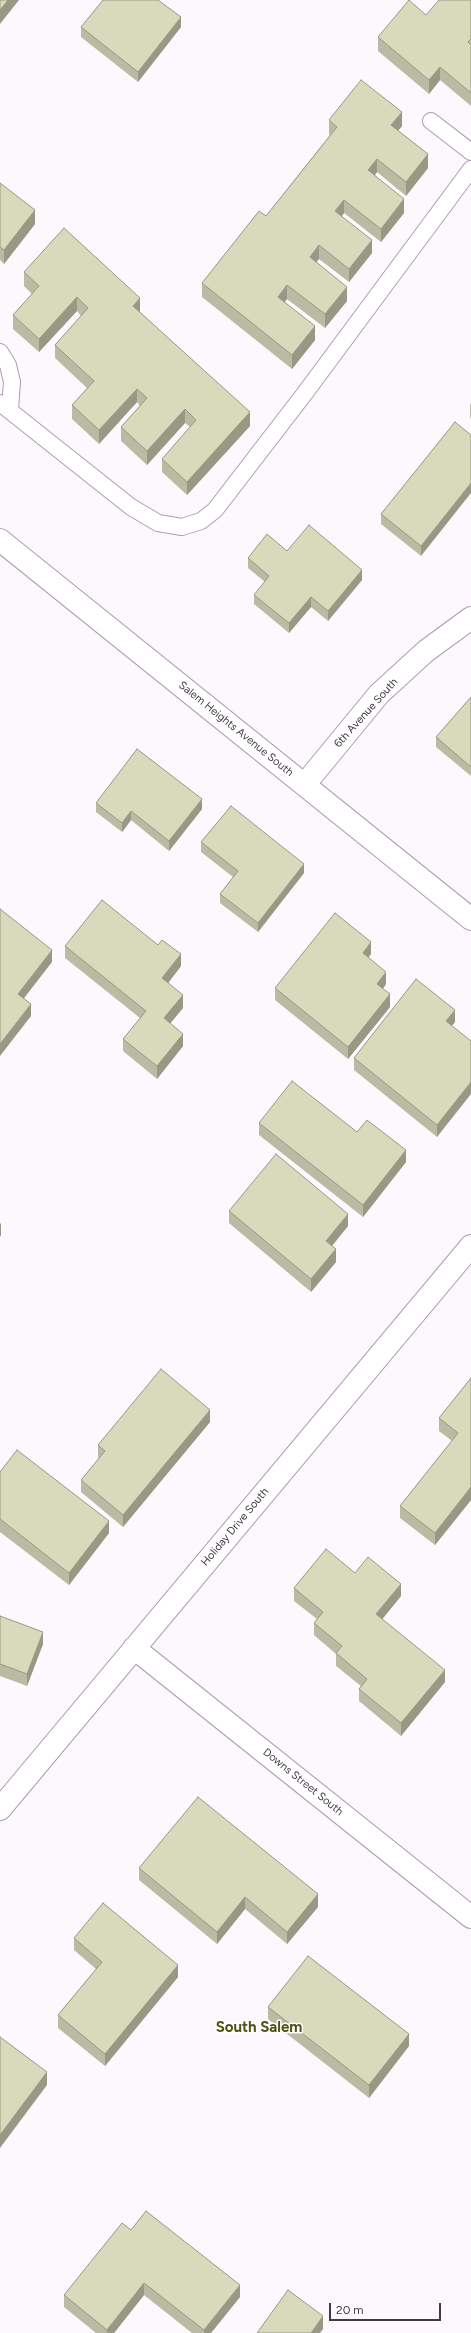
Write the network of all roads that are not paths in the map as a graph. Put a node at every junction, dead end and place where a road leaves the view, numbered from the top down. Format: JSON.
{"nodes":[{"id":1,"x":431,"y":121,"type":"dead end"},
{"id":2,"x":471,"y":152,"type":"edge"},
{"id":3,"x":471,"y":169,"type":"edge"},
{"id":4,"x":0,"y":352,"type":"edge"},
{"id":5,"x":5,"y":406,"type":"edge"},
{"id":6,"x":0,"y":540,"type":"edge"},
{"id":7,"x":471,"y":618,"type":"edge"},
{"id":8,"x":305,"y":784,"type":"junction"},
{"id":9,"x":471,"y":919,"type":"edge"},
{"id":10,"x":471,"y":1246,"type":"edge"},
{"id":11,"x":134,"y":1648,"type":"junction"},
{"id":12,"x":0,"y":1809,"type":"edge"},
{"id":13,"x":471,"y":1917,"type":"edge"}],
"edges":[{"from":1,"to":2,"type":"lane"},
{"from":3,"to":5,"type":"lane"},
{"from":4,"to":5,"type":"lane"},
{"from":6,"to":8,"type":"street","name":"Salem Heights Avenue South"},
{"from":7,"to":8,"type":"street","name":"6th Avenue South"},
{"from":8,"to":9,"type":"street","name":"Salem Heights Avenue South"},
{"from":10,"to":11,"type":"street","name":"Holiday Drive South"},
{"from":11,"to":12,"type":"street","name":"Holiday Drive South"},
{"from":11,"to":13,"type":"street","name":"Downs Street South"}]}
